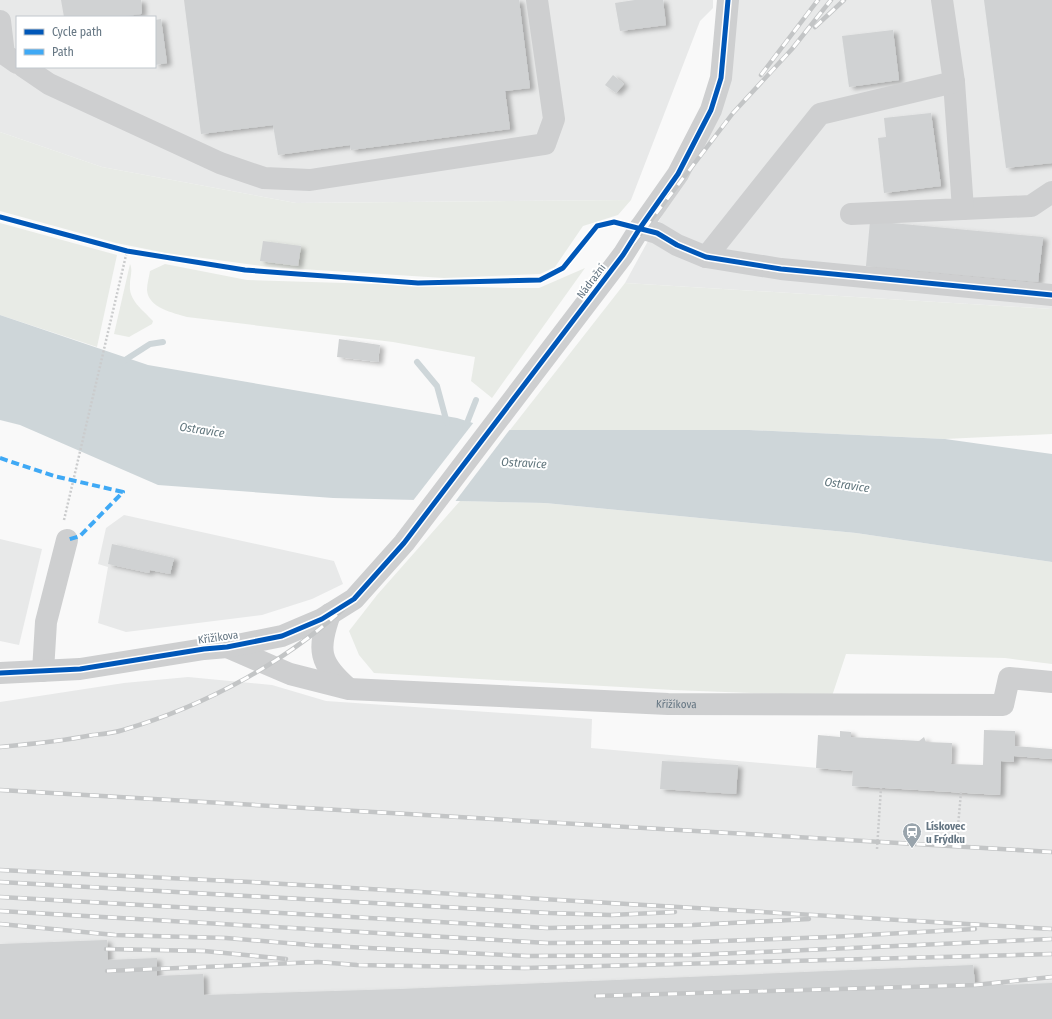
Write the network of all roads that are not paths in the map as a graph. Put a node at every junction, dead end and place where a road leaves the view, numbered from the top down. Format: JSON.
{"nodes":[{"id":1,"x":537,"y":0,"type":"edge"},
{"id":2,"x":728,"y":0,"type":"edge"},
{"id":3,"x":942,"y":0,"type":"edge"},
{"id":4,"x":0,"y":21,"type":"edge"},
{"id":5,"x":16,"y":62,"type":"edge"},
{"id":6,"x":25,"y":68,"type":"edge"},
{"id":7,"x":954,"y":82,"type":"junction"},
{"id":8,"x":1052,"y":192,"type":"edge"},
{"id":9,"x":963,"y":209,"type":"junction"},
{"id":10,"x":851,"y":214,"type":"dead end"},
{"id":11,"x":640,"y":228,"type":"junction"},
{"id":12,"x":706,"y":257,"type":"junction"},
{"id":13,"x":1052,"y":295,"type":"edge"},
{"id":14,"x":67,"y":540,"type":"dead end"},
{"id":15,"x":404,"y":543,"type":"joint"},
{"id":16,"x":330,"y":614,"type":"junction"},
{"id":17,"x":227,"y":647,"type":"junction"},
{"id":18,"x":43,"y":672,"type":"junction"},
{"id":19,"x":0,"y":673,"type":"edge"},
{"id":20,"x":1052,"y":682,"type":"edge"},
{"id":21,"x":349,"y":689,"type":"junction"}],
"edges":[{"from":1,"to":6,"type":"street"},
{"from":2,"to":11,"type":"street","name":"Nádražní"},
{"from":3,"to":7,"type":"street"},
{"from":4,"to":5,"type":"street"},
{"from":7,"to":9,"type":"street"},
{"from":7,"to":12,"type":"street"},
{"from":8,"to":9,"type":"street"},
{"from":9,"to":10,"type":"street"},
{"from":11,"to":12,"type":"street"},
{"from":11,"to":15,"type":"street","name":"Nádražní"},
{"from":12,"to":13,"type":"street"},
{"from":14,"to":18,"type":"street"},
{"from":15,"to":16,"type":"street","name":"Křižíkova"},
{"from":16,"to":17,"type":"street","name":"Křižíkova"},
{"from":16,"to":21,"type":"street"},
{"from":17,"to":18,"type":"street","name":"Křižíkova"},
{"from":17,"to":21,"type":"street","name":"Křižíkova"},
{"from":18,"to":19,"type":"street","name":"Křižíkova"},
{"from":20,"to":21,"type":"street","name":"Křižíkova"}]}
